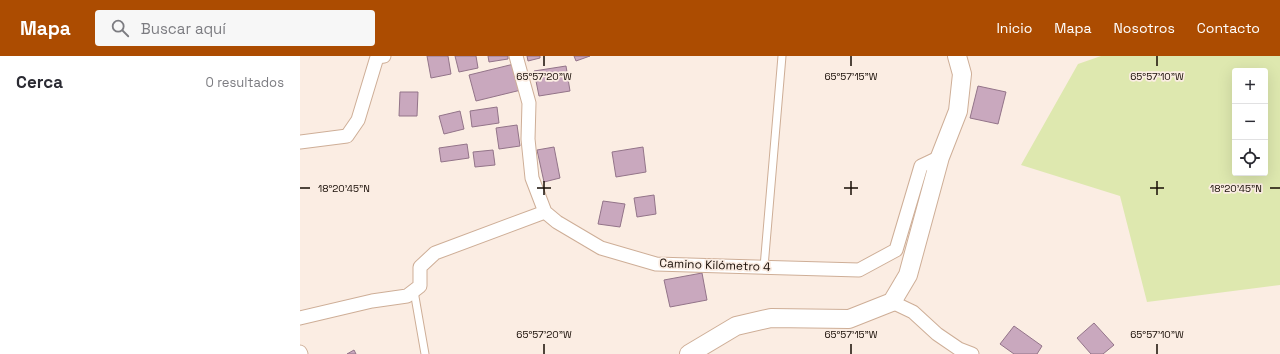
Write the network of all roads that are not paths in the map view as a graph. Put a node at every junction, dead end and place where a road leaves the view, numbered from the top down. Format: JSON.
{"nodes":[{"id":1,"x":384,"y":56,"type":"edge"},
{"id":2,"x":516,"y":56,"type":"edge"},
{"id":3,"x":782,"y":56,"type":"edge"},
{"id":4,"x":957,"y":56,"type":"edge"},
{"id":5,"x":300,"y":142,"type":"edge"},
{"id":6,"x":940,"y":157,"type":"junction"},
{"id":7,"x":545,"y":212,"type":"junction"},
{"id":8,"x":764,"y":267,"type":"junction"},
{"id":9,"x":414,"y":291,"type":"junction"},
{"id":10,"x":892,"y":302,"type":"junction"},
{"id":11,"x":300,"y":318,"type":"edge"},
{"id":12,"x":425,"y":354,"type":"edge"},
{"id":13,"x":689,"y":354,"type":"edge"},
{"id":14,"x":972,"y":354,"type":"edge"}],
"edges":[{"from":1,"to":5,"type":"street"},
{"from":2,"to":7,"type":"street"},
{"from":3,"to":8,"type":"lane"},
{"from":4,"to":6,"type":"street"},
{"from":6,"to":8,"type":"street","name":"Camino Kilómetro 4"},
{"from":6,"to":10,"type":"street"},
{"from":7,"to":8,"type":"street","name":"Camino Kilómetro 4"},
{"from":7,"to":9,"type":"street"},
{"from":9,"to":11,"type":"street"},
{"from":9,"to":12,"type":"lane"},
{"from":10,"to":13,"type":"street"},
{"from":10,"to":14,"type":"street"}]}
